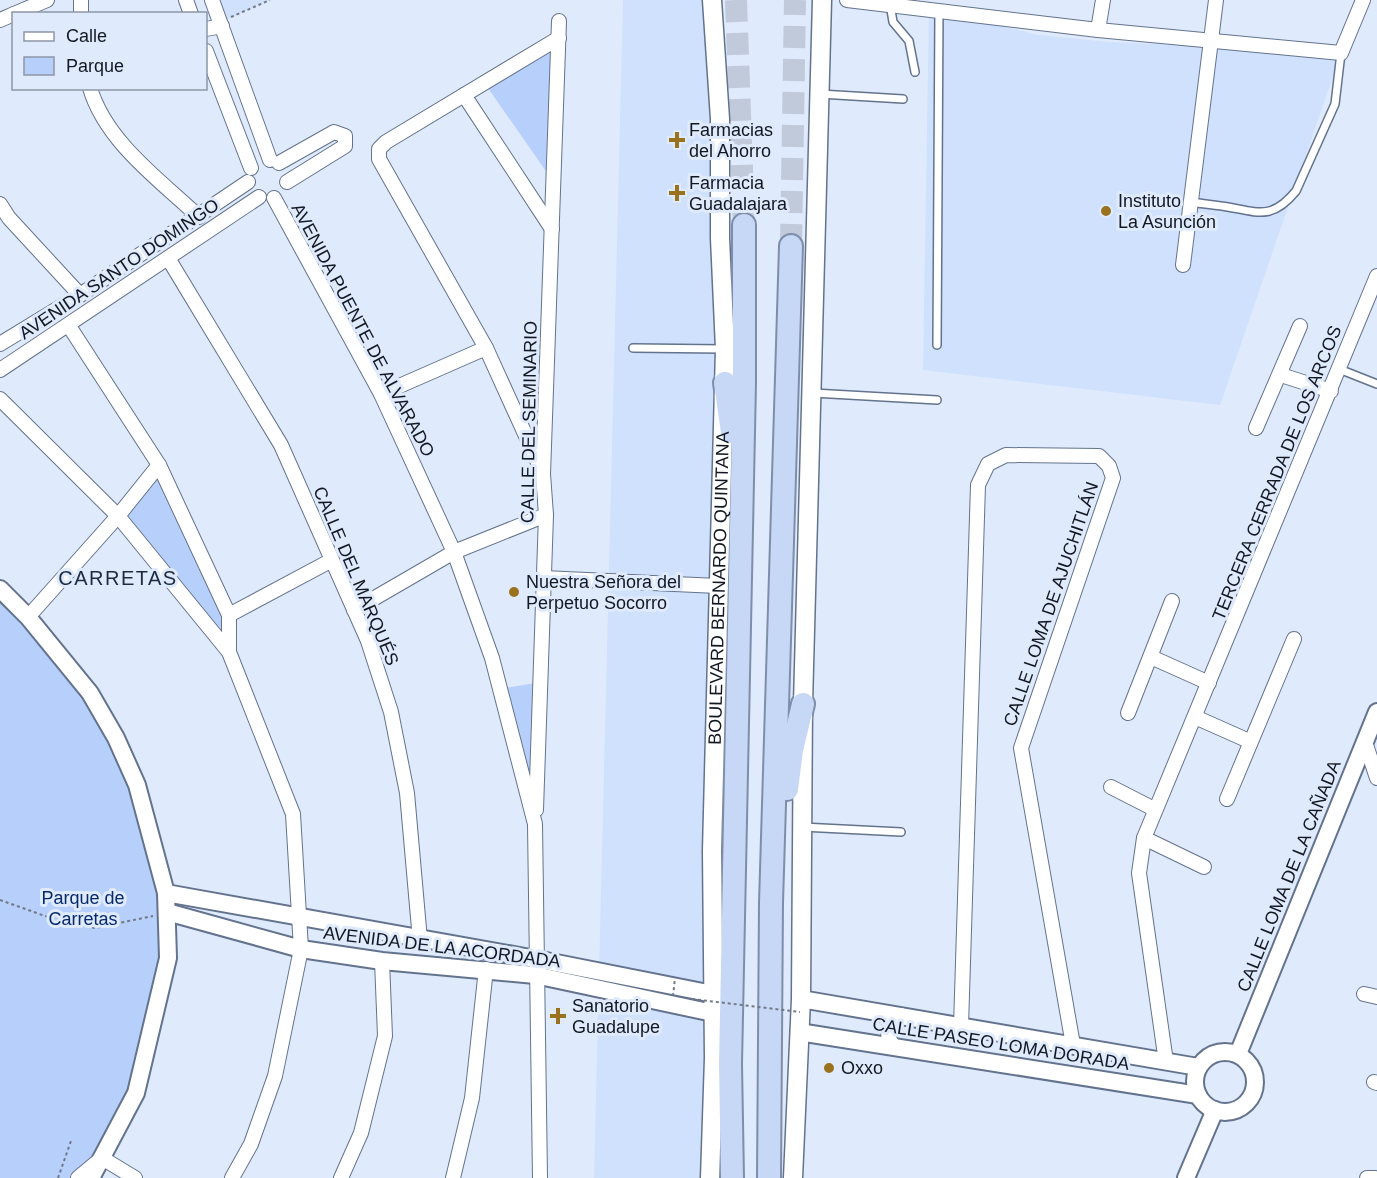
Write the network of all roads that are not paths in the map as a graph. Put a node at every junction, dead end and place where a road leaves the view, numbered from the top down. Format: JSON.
{"nodes":[{"id":1,"x":46,"y":0,"type":"edge"},
{"id":2,"x":212,"y":0,"type":"edge"},
{"id":3,"x":712,"y":0,"type":"edge"},
{"id":4,"x":847,"y":0,"type":"edge"},
{"id":5,"x":1103,"y":0,"type":"edge"},
{"id":6,"x":1216,"y":0,"type":"edge"},
{"id":7,"x":1364,"y":0,"type":"edge"},
{"id":8,"x":821,"y":2,"type":"edge"},
{"id":9,"x":890,"y":4,"type":"junction"},
{"id":10,"x":939,"y":9,"type":"junction"},
{"id":11,"x":19,"y":12,"type":"edge"},
{"id":12,"x":559,"y":21,"type":"dead end"},
{"id":13,"x":221,"y":24,"type":"junction"},
{"id":14,"x":207,"y":29,"type":"edge"},
{"id":15,"x":1098,"y":30,"type":"junction"},
{"id":16,"x":559,"y":38,"type":"junction"},
{"id":17,"x":1212,"y":41,"type":"junction"},
{"id":18,"x":1341,"y":53,"type":"junction"},
{"id":19,"x":207,"y":54,"type":"edge"},
{"id":20,"x":915,"y":72,"type":"dead end"},
{"id":21,"x":91,"y":90,"type":"edge"},
{"id":22,"x":818,"y":94,"type":"junction"},
{"id":23,"x":464,"y":95,"type":"junction"},
{"id":24,"x":903,"y":99,"type":"dead end"},
{"id":25,"x":274,"y":162,"type":"junction"},
{"id":26,"x":250,"y":175,"type":"junction"},
{"id":27,"x":287,"y":182,"type":"junction"},
{"id":28,"x":259,"y":197,"type":"junction"},
{"id":29,"x":274,"y":198,"type":"junction"},
{"id":30,"x":1191,"y":202,"type":"junction"},
{"id":31,"x":0,"y":204,"type":"edge"},
{"id":32,"x":199,"y":217,"type":"junction"},
{"id":33,"x":744,"y":225,"type":"tunnel mouth"},
{"id":34,"x":552,"y":229,"type":"junction"},
{"id":35,"x":791,"y":246,"type":"tunnel mouth"},
{"id":36,"x":168,"y":258,"type":"junction"},
{"id":37,"x":1182,"y":265,"type":"dead end"},
{"id":38,"x":1377,"y":276,"type":"edge"},
{"id":39,"x":80,"y":295,"type":"junction"},
{"id":40,"x":69,"y":326,"type":"junction"},
{"id":41,"x":1300,"y":326,"type":"dead end"},
{"id":42,"x":0,"y":344,"type":"edge"},
{"id":43,"x":937,"y":345,"type":"dead end"},
{"id":44,"x":486,"y":348,"type":"junction"},
{"id":45,"x":633,"y":348,"type":"dead end"},
{"id":46,"x":725,"y":349,"type":"junction"},
{"id":47,"x":1339,"y":369,"type":"junction"},
{"id":48,"x":0,"y":370,"type":"edge"},
{"id":49,"x":1281,"y":375,"type":"junction"},
{"id":50,"x":725,"y":383,"type":"junction"},
{"id":51,"x":1377,"y":384,"type":"edge"},
{"id":52,"x":1331,"y":391,"type":"junction"},
{"id":53,"x":811,"y":393,"type":"junction"},
{"id":54,"x":381,"y":394,"type":"junction"},
{"id":55,"x":0,"y":399,"type":"edge"},
{"id":56,"x":937,"y":400,"type":"dead end"},
{"id":57,"x":1256,"y":428,"type":"dead end"},
{"id":58,"x":159,"y":465,"type":"junction"},
{"id":59,"x":543,"y":474,"type":"junction"},
{"id":60,"x":546,"y":515,"type":"junction"},
{"id":61,"x":118,"y":516,"type":"junction"},
{"id":62,"x":454,"y":552,"type":"junction"},
{"id":63,"x":332,"y":560,"type":"junction"},
{"id":64,"x":543,"y":579,"type":"junction"},
{"id":65,"x":718,"y":586,"type":"junction"},
{"id":66,"x":0,"y":589,"type":"edge"},
{"id":67,"x":1172,"y":602,"type":"dead end"},
{"id":68,"x":354,"y":610,"type":"junction"},
{"id":69,"x":229,"y":615,"type":"junction"},
{"id":70,"x":28,"y":617,"type":"junction"},
{"id":71,"x":1294,"y":639,"type":"dead end"},
{"id":72,"x":229,"y":652,"type":"junction"},
{"id":73,"x":1151,"y":657,"type":"junction"},
{"id":74,"x":1209,"y":683,"type":"junction"},
{"id":75,"x":738,"y":692,"type":"junction"},
{"id":76,"x":803,"y":705,"type":"junction"},
{"id":77,"x":1377,"y":712,"type":"edge"},
{"id":78,"x":1128,"y":713,"type":"dead end"},
{"id":79,"x":1195,"y":717,"type":"junction"},
{"id":80,"x":1249,"y":741,"type":"junction"},
{"id":81,"x":1365,"y":742,"type":"junction"},
{"id":82,"x":1377,"y":778,"type":"edge"},
{"id":83,"x":1112,"y":787,"type":"dead end"},
{"id":84,"x":1227,"y":799,"type":"dead end"},
{"id":85,"x":1154,"y":809,"type":"junction"},
{"id":86,"x":535,"y":824,"type":"junction"},
{"id":87,"x":802,"y":827,"type":"junction"},
{"id":88,"x":901,"y":832,"type":"dead end"},
{"id":89,"x":1144,"y":838,"type":"junction"},
{"id":90,"x":1204,"y":867,"type":"dead end"},
{"id":91,"x":166,"y":893,"type":"junction"},
{"id":92,"x":771,"y":903,"type":"junction"},
{"id":93,"x":167,"y":912,"type":"junction"},
{"id":94,"x":299,"y":918,"type":"junction"},
{"id":95,"x":420,"y":940,"type":"junction"},
{"id":96,"x":301,"y":949,"type":"junction"},
{"id":97,"x":382,"y":961,"type":"junction"},
{"id":98,"x":536,"y":967,"type":"junction"},
{"id":99,"x":486,"y":969,"type":"junction"},
{"id":100,"x":713,"y":994,"type":"junction"},
{"id":101,"x":800,"y":1006,"type":"junction"},
{"id":102,"x":713,"y":1013,"type":"junction"},
{"id":103,"x":901,"y":1015,"type":"junction"},
{"id":104,"x":961,"y":1026,"type":"junction"},
{"id":105,"x":799,"y":1032,"type":"junction"},
{"id":106,"x":1073,"y":1045,"type":"junction"},
{"id":107,"x":894,"y":1046,"type":"junction"},
{"id":108,"x":1238,"y":1054,"type":"junction"},
{"id":109,"x":1166,"y":1062,"type":"junction"},
{"id":110,"x":1198,"y":1067,"type":"junction"},
{"id":111,"x":1198,"y":1095,"type":"junction"},
{"id":112,"x":1215,"y":1110,"type":"junction"},
{"id":113,"x":102,"y":1158,"type":"junction"},
{"id":114,"x":78,"y":1178,"type":"edge"},
{"id":115,"x":91,"y":1178,"type":"edge"},
{"id":116,"x":135,"y":1178,"type":"edge"},
{"id":117,"x":232,"y":1178,"type":"edge"},
{"id":118,"x":341,"y":1178,"type":"edge"},
{"id":119,"x":453,"y":1178,"type":"edge"},
{"id":120,"x":540,"y":1178,"type":"edge"},
{"id":121,"x":710,"y":1178,"type":"edge"},
{"id":122,"x":732,"y":1178,"type":"edge"},
{"id":123,"x":769,"y":1178,"type":"edge"},
{"id":124,"x":793,"y":1178,"type":"edge"},
{"id":125,"x":1186,"y":1178,"type":"edge"},
{"id":126,"x":1366,"y":1178,"type":"edge"},
{"id":127,"x":1376,"y":1178,"type":"edge"}],
"edges":[{"from":1,"to":11,"type":"street"},
{"from":2,"to":13,"type":"street"},
{"from":3,"to":46,"type":"main road","name":"BOULEVARD BERNARDO QUINTANA"},
{"from":4,"to":9,"type":"street"},
{"from":5,"to":15,"type":"street"},
{"from":6,"to":17,"type":"street"},
{"from":7,"to":18,"type":"street"},
{"from":8,"to":22,"type":"main road"},
{"from":9,"to":10,"type":"street"},
{"from":9,"to":20,"type":"lane"},
{"from":10,"to":15,"type":"street"},
{"from":10,"to":43,"type":"lane"},
{"from":12,"to":16,"type":"street","name":"CALLE DEL SEMINARIO"},
{"from":13,"to":14,"type":"street"},
{"from":13,"to":25,"type":"street"},
{"from":15,"to":17,"type":"street"},
{"from":16,"to":23,"type":"street"},
{"from":16,"to":34,"type":"street","name":"CALLE DEL SEMINARIO"},
{"from":17,"to":18,"type":"street"},
{"from":17,"to":30,"type":"street"},
{"from":18,"to":30,"type":"lane"},
{"from":19,"to":26,"type":"street"},
{"from":21,"to":32,"type":"street"},
{"from":22,"to":24,"type":"lane"},
{"from":22,"to":53,"type":"main road"},
{"from":23,"to":34,"type":"street"},
{"from":23,"to":44,"type":"street"},
{"from":25,"to":26,"type":"street"},
{"from":25,"to":27,"type":"street"},
{"from":25,"to":27,"type":"street"},
{"from":26,"to":28,"type":"street"},
{"from":26,"to":32,"type":"street","name":"AVENIDA SANTO DOMINGO"},
{"from":27,"to":29,"type":"street"},
{"from":28,"to":29,"type":"street"},
{"from":28,"to":36,"type":"street","name":"AVENIDA SANTO DOMINGO"},
{"from":29,"to":54,"type":"street","name":"AVENIDA PUENTE DE ALVARADO"},
{"from":30,"to":37,"type":"street"},
{"from":31,"to":39,"type":"street"},
{"from":32,"to":39,"type":"street","name":"AVENIDA SANTO DOMINGO"},
{"from":33,"to":75,"type":"highway","name":"BOULEVARD BERNARDO QUINTANA"},
{"from":34,"to":59,"type":"street","name":"CALLE DEL SEMINARIO"},
{"from":35,"to":92,"type":"highway"},
{"from":36,"to":40,"type":"street","name":"AVENIDA SANTO DOMINGO"},
{"from":36,"to":63,"type":"street","name":"CALLE DEL MARQUÉS"},
{"from":38,"to":47,"type":"street","name":"TERCERA CERRADA DE LOS ARCOS"},
{"from":39,"to":42,"type":"street","name":"AVENIDA SANTO DOMINGO"},
{"from":40,"to":48,"type":"street","name":"AVENIDA SANTO DOMINGO"},
{"from":40,"to":58,"type":"street"},
{"from":41,"to":49,"type":"street"},
{"from":44,"to":54,"type":"street"},
{"from":44,"to":59,"type":"street"},
{"from":45,"to":46,"type":"lane"},
{"from":46,"to":50,"type":"main road","name":"BOULEVARD BERNARDO QUINTANA"},
{"from":47,"to":51,"type":"lane"},
{"from":47,"to":52,"type":"street","name":"TERCERA CERRADA DE LOS ARCOS"},
{"from":49,"to":52,"type":"street"},
{"from":49,"to":57,"type":"street"},
{"from":50,"to":65,"type":"main road","name":"BOULEVARD BERNARDO QUINTANA"},
{"from":50,"to":75,"type":"highway"},
{"from":52,"to":74,"type":"street","name":"TERCERA CERRADA DE LOS ARCOS"},
{"from":53,"to":56,"type":"lane"},
{"from":53,"to":76,"type":"main road"},
{"from":54,"to":62,"type":"street","name":"AVENIDA PUENTE DE ALVARADO"},
{"from":55,"to":61,"type":"street"},
{"from":58,"to":61,"type":"street"},
{"from":58,"to":69,"type":"street"},
{"from":59,"to":60,"type":"street","name":"CALLE DEL SEMINARIO"},
{"from":60,"to":62,"type":"street"},
{"from":60,"to":64,"type":"street","name":"CALLE DEL SEMINARIO"},
{"from":61,"to":70,"type":"street"},
{"from":61,"to":72,"type":"street"},
{"from":62,"to":68,"type":"street"},
{"from":62,"to":86,"type":"street","name":"AVENIDA PUENTE DE ALVARADO"},
{"from":63,"to":68,"type":"street","name":"CALLE DEL MARQUÉS"},
{"from":63,"to":69,"type":"street"},
{"from":64,"to":65,"type":"street"},
{"from":64,"to":86,"type":"street","name":"CALLE DEL SEMINARIO"},
{"from":65,"to":100,"type":"main road","name":"BOULEVARD BERNARDO QUINTANA"},
{"from":66,"to":70,"type":"street"},
{"from":67,"to":73,"type":"street"},
{"from":68,"to":95,"type":"street","name":"CALLE DEL MARQUÉS"},
{"from":69,"to":72,"type":"street"},
{"from":70,"to":91,"type":"street"},
{"from":71,"to":80,"type":"street"},
{"from":72,"to":94,"type":"street"},
{"from":73,"to":74,"type":"street"},
{"from":73,"to":78,"type":"street"},
{"from":74,"to":79,"type":"street","name":"TERCERA CERRADA DE LOS ARCOS"},
{"from":75,"to":122,"type":"highway","name":"BOULEVARD BERNARDO QUINTANA"},
{"from":76,"to":87,"type":"main road"},
{"from":76,"to":92,"type":"highway"},
{"from":77,"to":81,"type":"street","name":"CALLE LOMA DE LA CAÑADA"},
{"from":79,"to":80,"type":"street"},
{"from":79,"to":85,"type":"street","name":"TERCERA CERRADA DE LOS ARCOS"},
{"from":80,"to":84,"type":"street"},
{"from":81,"to":82,"type":"street"},
{"from":81,"to":108,"type":"street","name":"CALLE LOMA DE LA CAÑADA"},
{"from":83,"to":85,"type":"street"},
{"from":85,"to":89,"type":"street","name":"TERCERA CERRADA DE LOS ARCOS"},
{"from":86,"to":98,"type":"street","name":"AVENIDA PUENTE DE ALVARADO"},
{"from":87,"to":88,"type":"lane"},
{"from":87,"to":101,"type":"main road"},
{"from":89,"to":90,"type":"street"},
{"from":89,"to":109,"type":"street","name":"TERCERA CERRADA DE LOS ARCOS"},
{"from":91,"to":93,"type":"street"},
{"from":91,"to":94,"type":"street","name":"AVENIDA DE LA ACORDADA"},
{"from":92,"to":123,"type":"highway"},
{"from":93,"to":96,"type":"street","name":"AVENIDA DE LA ACORDADA"},
{"from":93,"to":113,"type":"street"},
{"from":94,"to":95,"type":"street","name":"AVENIDA DE LA ACORDADA"},
{"from":94,"to":96,"type":"street"},
{"from":95,"to":98,"type":"street","name":"AVENIDA DE LA ACORDADA"},
{"from":96,"to":97,"type":"street","name":"AVENIDA DE LA ACORDADA"},
{"from":96,"to":117,"type":"street"},
{"from":97,"to":99,"type":"street","name":"AVENIDA DE LA ACORDADA"},
{"from":97,"to":118,"type":"street"},
{"from":98,"to":99,"type":"street","name":"AVENIDA DE LA ACORDADA"},
{"from":98,"to":100,"type":"street","name":"AVENIDA DE LA ACORDADA"},
{"from":98,"to":102,"type":"street","name":"AVENIDA DE LA ACORDADA"},
{"from":98,"to":120,"type":"street","name":"AVENIDA PUENTE DE ALVARADO"},
{"from":99,"to":119,"type":"street"},
{"from":100,"to":102,"type":"main road","name":"BOULEVARD BERNARDO QUINTANA"},
{"from":101,"to":103,"type":"street","name":"CALLE PASEO LOMA DORADA"},
{"from":101,"to":105,"type":"main road"},
{"from":102,"to":121,"type":"main road","name":"BOULEVARD BERNARDO QUINTANA"},
{"from":103,"to":104,"type":"street","name":"CALLE PASEO LOMA DORADA"},
{"from":103,"to":107,"type":"street"},
{"from":104,"to":106,"type":"street","name":"CALLE PASEO LOMA DORADA"},
{"from":104,"to":106,"type":"street","name":"CALLE LOMA DE AJUCHITLÁN"},
{"from":105,"to":107,"type":"street","name":"CALLE PASEO LOMA DORADA"},
{"from":105,"to":124,"type":"main road"},
{"from":106,"to":109,"type":"street","name":"CALLE PASEO LOMA DORADA"},
{"from":107,"to":111,"type":"street","name":"CALLE PASEO LOMA DORADA"},
{"from":108,"to":110,"type":"street"},
{"from":108,"to":112,"type":"street"},
{"from":109,"to":110,"type":"street","name":"CALLE PASEO LOMA DORADA"},
{"from":110,"to":111,"type":"street"},
{"from":111,"to":112,"type":"street"},
{"from":112,"to":125,"type":"street"},
{"from":113,"to":114,"type":"street"},
{"from":113,"to":115,"type":"street"},
{"from":113,"to":116,"type":"street"},
{"from":126,"to":127,"type":"street"}]}
